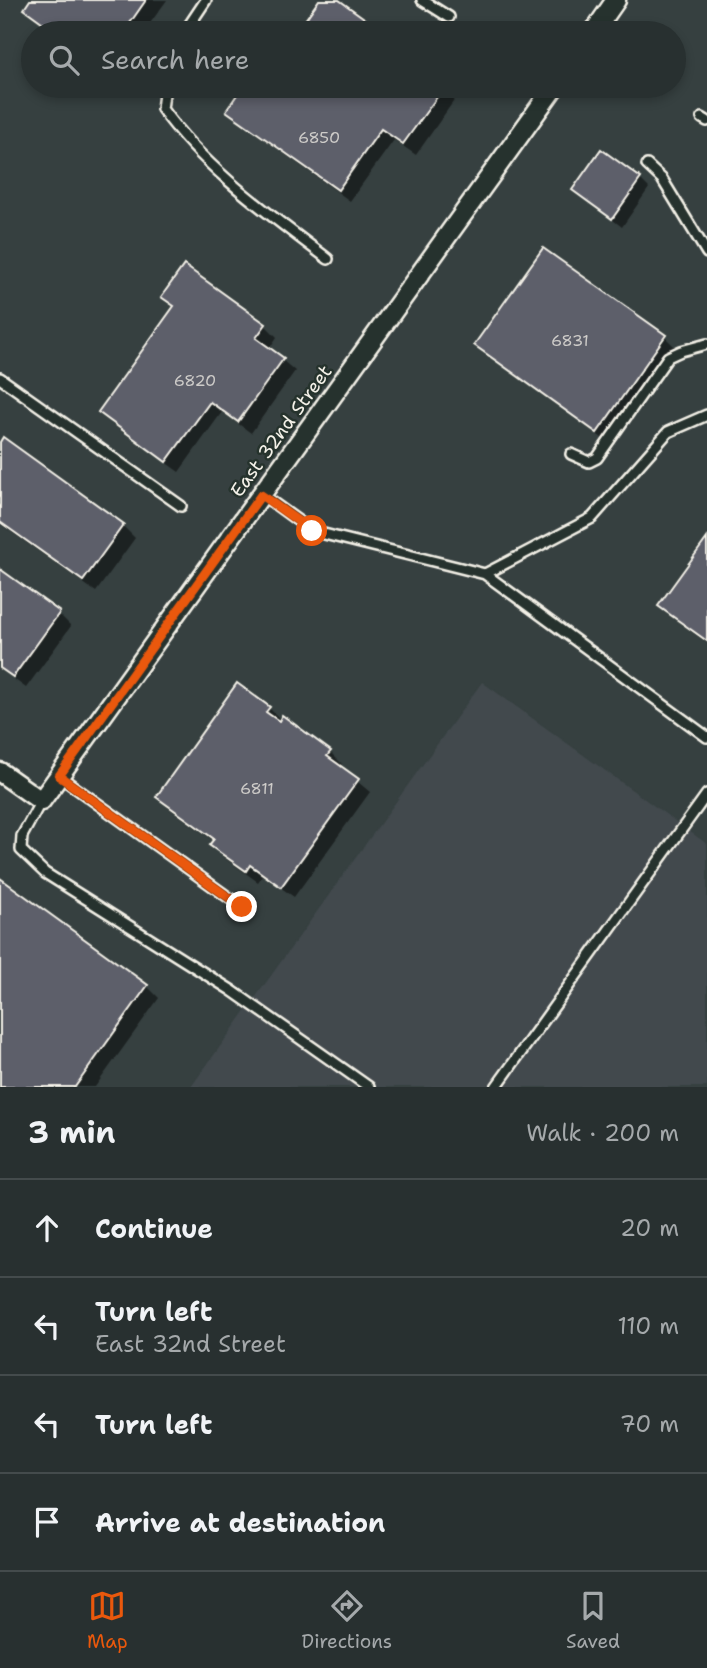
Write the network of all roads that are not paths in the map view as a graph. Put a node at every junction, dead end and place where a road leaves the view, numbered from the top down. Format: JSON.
{"nodes":[{"id":1,"x":206,"y":0,"type":"edge"},
{"id":2,"x":422,"y":0,"type":"edge"},
{"id":3,"x":617,"y":0,"type":"edge"},
{"id":4,"x":449,"y":17,"type":"dead end"},
{"id":5,"x":192,"y":21,"type":"edge"},
{"id":6,"x":602,"y":21,"type":"edge"},
{"id":7,"x":163,"y":98,"type":"edge"},
{"id":8,"x":546,"y":98,"type":"edge"},
{"id":9,"x":647,"y":165,"type":"dead end"},
{"id":10,"x":707,"y":253,"type":"edge"},
{"id":11,"x":328,"y":259,"type":"dead end"},
{"id":12,"x":707,"y":345,"type":"edge"},
{"id":13,"x":0,"y":378,"type":"edge"},
{"id":14,"x":707,"y":415,"type":"edge"},
{"id":15,"x":571,"y":454,"type":"dead end"},
{"id":16,"x":261,"y":495,"type":"junction"},
{"id":17,"x":181,"y":506,"type":"dead end"},
{"id":18,"x":485,"y":574,"type":"junction"},
{"id":19,"x":707,"y":737,"type":"edge"},
{"id":20,"x":0,"y":772,"type":"edge"},
{"id":21,"x":59,"y":776,"type":"junction"},
{"id":22,"x":707,"y":794,"type":"edge"},
{"id":23,"x":41,"y":801,"type":"junction"},
{"id":24,"x":242,"y":907,"type":"dead end"},
{"id":25,"x":369,"y":1087,"type":"edge"},
{"id":26,"x":496,"y":1087,"type":"edge"}],
"edges":[{"from":1,"to":5,"type":"lane"},
{"from":2,"to":4,"type":"lane"},
{"from":3,"to":6,"type":"street"},
{"from":7,"to":11,"type":"lane"},
{"from":8,"to":16,"type":"street","name":"East 32nd Street"},
{"from":9,"to":10,"type":"lane"},
{"from":12,"to":15,"type":"lane"},
{"from":13,"to":17,"type":"lane"},
{"from":14,"to":18,"type":"lane"},
{"from":16,"to":18,"type":"lane"},
{"from":16,"to":21,"type":"street","name":"East 32nd Street"},
{"from":18,"to":19,"type":"lane"},
{"from":20,"to":23,"type":"street"},
{"from":21,"to":23,"type":"street","name":"East 32nd Street"},
{"from":21,"to":24,"type":"lane"},
{"from":22,"to":26,"type":"lane"},
{"from":23,"to":25,"type":"lane"}]}
